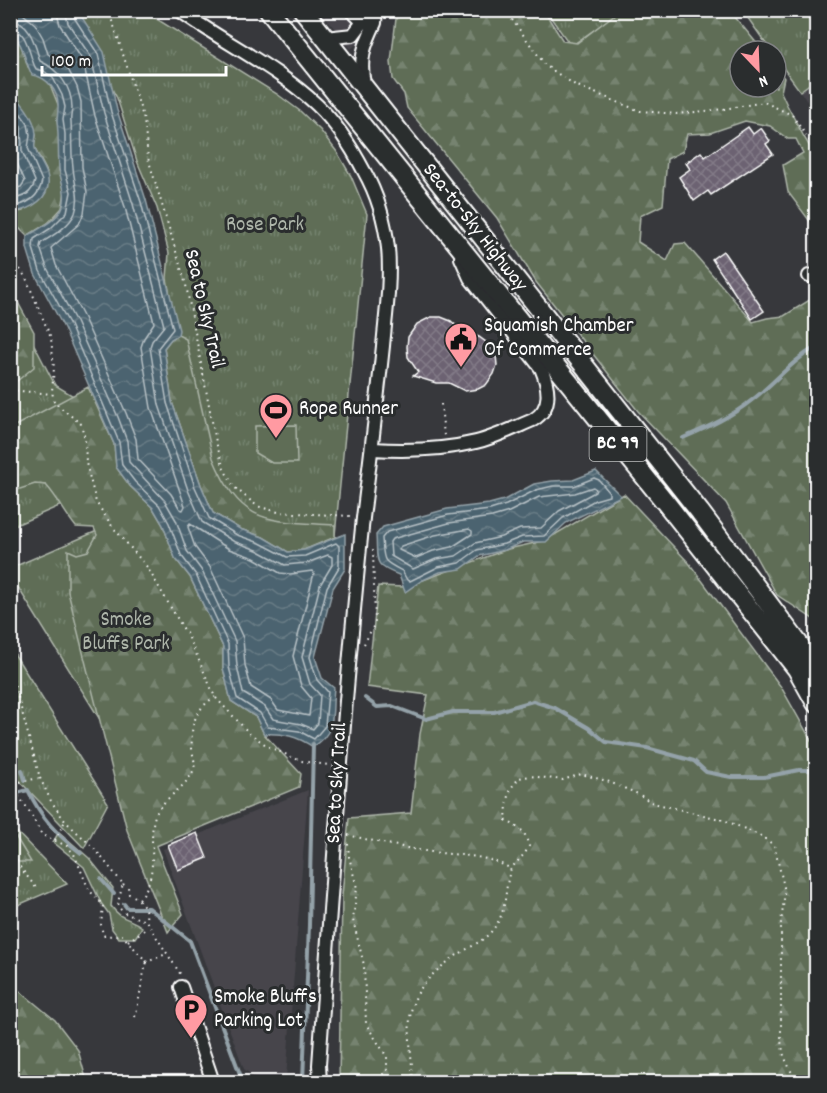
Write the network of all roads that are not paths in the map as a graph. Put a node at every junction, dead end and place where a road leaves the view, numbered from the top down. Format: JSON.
{"nodes":[{"id":1,"x":179,"y":10,"type":"edge"},
{"id":2,"x":269,"y":10,"type":"edge"},
{"id":3,"x":303,"y":10,"type":"edge"},
{"id":4,"x":351,"y":10,"type":"edge"},
{"id":5,"x":371,"y":18,"type":"edge"},
{"id":6,"x":325,"y":38,"type":"junction"},
{"id":7,"x":365,"y":88,"type":"junction"},
{"id":8,"x":449,"y":232,"type":"junction"},
{"id":9,"x":372,"y":449,"type":"junction"},
{"id":10,"x":816,"y":671,"type":"edge"},
{"id":11,"x":816,"y":703,"type":"edge"},
{"id":12,"x":181,"y":987,"type":"road end"},
{"id":13,"x":213,"y":1083,"type":"edge"},
{"id":14,"x":320,"y":1083,"type":"edge"}],
"edges":[{"from":1,"to":9,"type":"street"},
{"from":2,"to":8,"type":"highway","name":"Sea-to-Sky Highway","number":"BC 99"},
{"from":3,"to":6,"type":"highway","name":"Sea-to-Sky Highway","number":"BC 99"},
{"from":4,"to":5,"type":"street"},
{"from":5,"to":6,"type":"street"},
{"from":5,"to":7,"type":"street"},
{"from":6,"to":7,"type":"highway","name":"Sea-to-Sky Highway","number":"BC 99"},
{"from":7,"to":10,"type":"highway","name":"Sea-to-Sky Highway","number":"BC 99"},
{"from":8,"to":9,"type":"street"},
{"from":8,"to":11,"type":"highway","name":"Sea-to-Sky Highway","number":"BC 99"},
{"from":9,"to":14,"type":"street"},
{"from":12,"to":13,"type":"street"}]}
